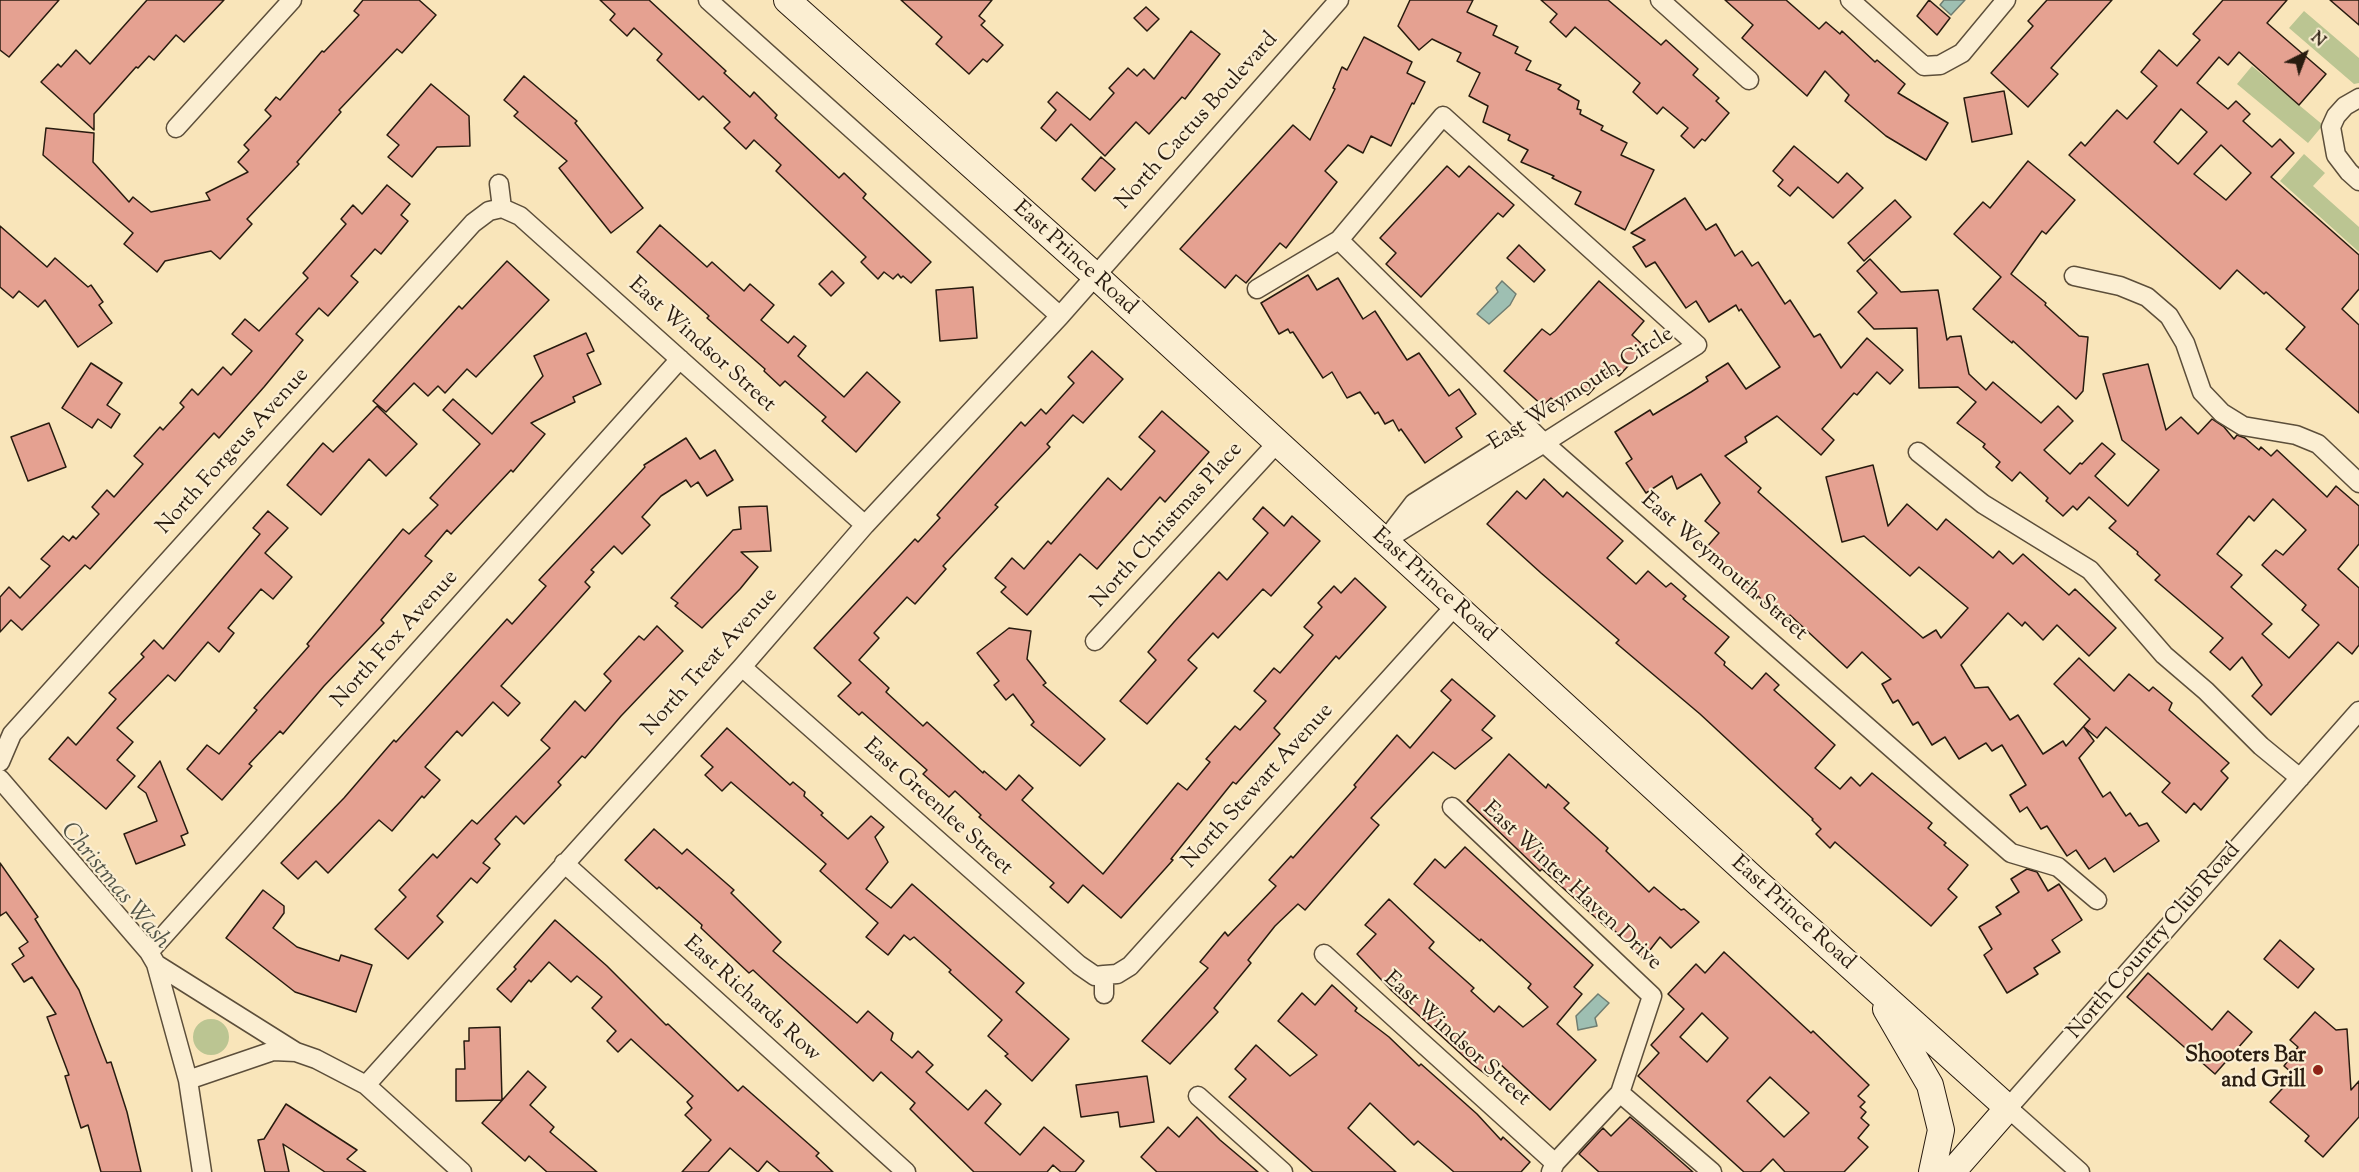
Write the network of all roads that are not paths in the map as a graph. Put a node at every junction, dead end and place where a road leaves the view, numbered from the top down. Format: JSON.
{"nodes":[{"id":1,"x":292,"y":0,"type":"edge"},
{"id":2,"x":708,"y":0,"type":"edge"},
{"id":3,"x":787,"y":0,"type":"edge"},
{"id":4,"x":1339,"y":0,"type":"edge"},
{"id":5,"x":1850,"y":0,"type":"edge"},
{"id":6,"x":2006,"y":0,"type":"edge"},
{"id":7,"x":1669,"y":3,"type":"edge"},
{"id":8,"x":1749,"y":80,"type":"dead end"},
{"id":9,"x":2359,"y":98,"type":"edge"},
{"id":10,"x":176,"y":128,"type":"dead end"},
{"id":11,"x":2359,"y":181,"type":"edge"},
{"id":12,"x":499,"y":184,"type":"dead end"},
{"id":13,"x":502,"y":208,"type":"junction"},
{"id":14,"x":1339,"y":240,"type":"junction"},
{"id":15,"x":1094,"y":276,"type":"junction"},
{"id":16,"x":2074,"y":276,"type":"dead end"},
{"id":17,"x":1257,"y":289,"type":"dead end"},
{"id":18,"x":1060,"y":316,"type":"junction"},
{"id":19,"x":680,"y":359,"type":"junction"},
{"id":20,"x":1276,"y":443,"type":"junction"},
{"id":21,"x":1544,"y":443,"type":"junction"},
{"id":22,"x":1918,"y":452,"type":"dead end"},
{"id":23,"x":2359,"y":483,"type":"edge"},
{"id":24,"x":865,"y":525,"type":"junction"},
{"id":25,"x":1384,"y":541,"type":"junction"},
{"id":26,"x":1455,"y":606,"type":"junction"},
{"id":27,"x":1095,"y":641,"type":"dead end"},
{"id":28,"x":742,"y":667,"type":"junction"},
{"id":29,"x":2359,"y":711,"type":"edge"},
{"id":30,"x":0,"y":762,"type":"edge"},
{"id":31,"x":0,"y":778,"type":"edge"},
{"id":32,"x":2300,"y":778,"type":"junction"},
{"id":33,"x":1452,"y":807,"type":"dead end"},
{"id":34,"x":564,"y":863,"type":"junction"},
{"id":35,"x":2097,"y":900,"type":"dead end"},
{"id":36,"x":1324,"y":954,"type":"dead end"},
{"id":37,"x":152,"y":958,"type":"junction"},
{"id":38,"x":1104,"y":984,"type":"joint"},
{"id":39,"x":1874,"y":988,"type":"junction"},
{"id":40,"x":296,"y":1052,"type":"junction"},
{"id":41,"x":188,"y":1080,"type":"junction"},
{"id":42,"x":366,"y":1085,"type":"junction"},
{"id":43,"x":1620,"y":1093,"type":"junction"},
{"id":44,"x":1198,"y":1096,"type":"dead end"},
{"id":45,"x":2008,"y":1108,"type":"junction"},
{"id":46,"x":1553,"y":1167,"type":"edge"},
{"id":47,"x":202,"y":1172,"type":"edge"},
{"id":48,"x":462,"y":1172,"type":"edge"},
{"id":49,"x":906,"y":1172,"type":"edge"},
{"id":50,"x":1283,"y":1172,"type":"edge"},
{"id":51,"x":1712,"y":1172,"type":"edge"},
{"id":52,"x":1932,"y":1172,"type":"edge"},
{"id":53,"x":1952,"y":1172,"type":"edge"},
{"id":54,"x":2080,"y":1172,"type":"edge"}],
"edges":[{"from":1,"to":10,"type":"street"},
{"from":2,"to":18,"type":"street"},
{"from":3,"to":15,"type":"main road","name":"East Prince Road"},
{"from":4,"to":15,"type":"street","name":"North Cactus Boulevard"},
{"from":5,"to":6,"type":"street"},
{"from":7,"to":8,"type":"street"},
{"from":9,"to":11,"type":"street"},
{"from":12,"to":13,"type":"street"},
{"from":13,"to":19,"type":"street","name":"East Windsor Street"},
{"from":13,"to":30,"type":"street","name":"North Forgeus Avenue"},
{"from":14,"to":17,"type":"street"},
{"from":14,"to":21,"type":"street","name":"East Weymouth Street"},
{"from":14,"to":21,"type":"street","name":"East Weymouth Circle"},
{"from":15,"to":18,"type":"street","name":"North Treat Avenue"},
{"from":15,"to":20,"type":"main road","name":"East Prince Road"},
{"from":16,"to":23,"type":"street"},
{"from":18,"to":24,"type":"street","name":"North Treat Avenue"},
{"from":19,"to":24,"type":"street","name":"East Windsor Street"},
{"from":19,"to":37,"type":"street","name":"North Fox Avenue"},
{"from":20,"to":25,"type":"main road","name":"East Prince Road"},
{"from":20,"to":27,"type":"street","name":"North Christmas Place"},
{"from":21,"to":25,"type":"street"},
{"from":21,"to":35,"type":"street","name":"East Weymouth Street"},
{"from":22,"to":32,"type":"street"},
{"from":24,"to":28,"type":"street","name":"North Treat Avenue"},
{"from":25,"to":26,"type":"main road","name":"East Prince Road"},
{"from":26,"to":38,"type":"street","name":"North Stewart Avenue"},
{"from":26,"to":39,"type":"main road","name":"East Prince Road"},
{"from":28,"to":34,"type":"street","name":"North Treat Avenue"},
{"from":28,"to":38,"type":"street","name":"East Greenlee Street"},
{"from":29,"to":32,"type":"street","name":"North Country Club Road"},
{"from":31,"to":37,"type":"street"},
{"from":32,"to":45,"type":"street","name":"North Country Club Road"},
{"from":33,"to":43,"type":"street","name":"East Winter Haven Drive"},
{"from":34,"to":42,"type":"street","name":"North Treat Avenue"},
{"from":34,"to":49,"type":"street","name":"East Richards Row"},
{"from":36,"to":46,"type":"street","name":"East Windsor Street"},
{"from":37,"to":40,"type":"street"},
{"from":37,"to":41,"type":"street"},
{"from":39,"to":45,"type":"main road","name":"East Prince Road"},
{"from":39,"to":52,"type":"main road"},
{"from":40,"to":41,"type":"street"},
{"from":40,"to":42,"type":"street"},
{"from":41,"to":47,"type":"street"},
{"from":42,"to":48,"type":"street"},
{"from":43,"to":46,"type":"street"},
{"from":43,"to":51,"type":"street"},
{"from":44,"to":50,"type":"street"},
{"from":45,"to":53,"type":"main road","name":"North Country Club Road"},
{"from":45,"to":54,"type":"street","name":"East Prince Road"}]}
